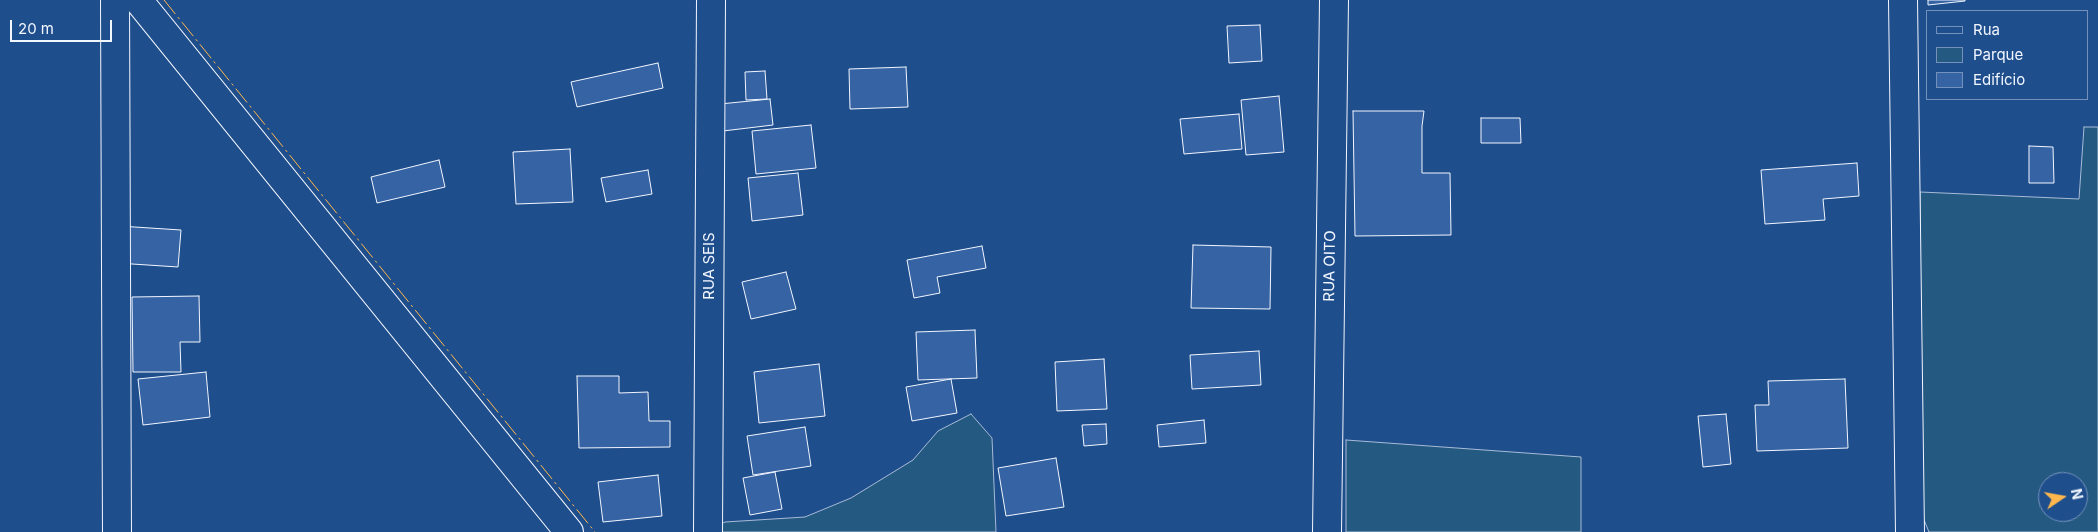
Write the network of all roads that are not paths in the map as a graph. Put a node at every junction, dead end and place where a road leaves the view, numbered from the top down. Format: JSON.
{"nodes":[{"id":1,"x":115,"y":0,"type":"edge"},
{"id":2,"x":138,"y":0,"type":"edge"},
{"id":3,"x":710,"y":0,"type":"edge"},
{"id":4,"x":1334,"y":0,"type":"edge"},
{"id":5,"x":1904,"y":0,"type":"edge"},
{"id":6,"x":117,"y":532,"type":"edge"},
{"id":7,"x":569,"y":532,"type":"edge"},
{"id":8,"x":708,"y":532,"type":"edge"},
{"id":9,"x":1327,"y":532,"type":"edge"},
{"id":10,"x":1910,"y":532,"type":"edge"}],
"edges":[{"from":1,"to":6,"type":"street"},
{"from":2,"to":7,"type":"street"},
{"from":3,"to":8,"type":"street","name":"RUA SEIS"},
{"from":4,"to":9,"type":"street","name":"RUA OITO"},
{"from":5,"to":10,"type":"street"}]}
